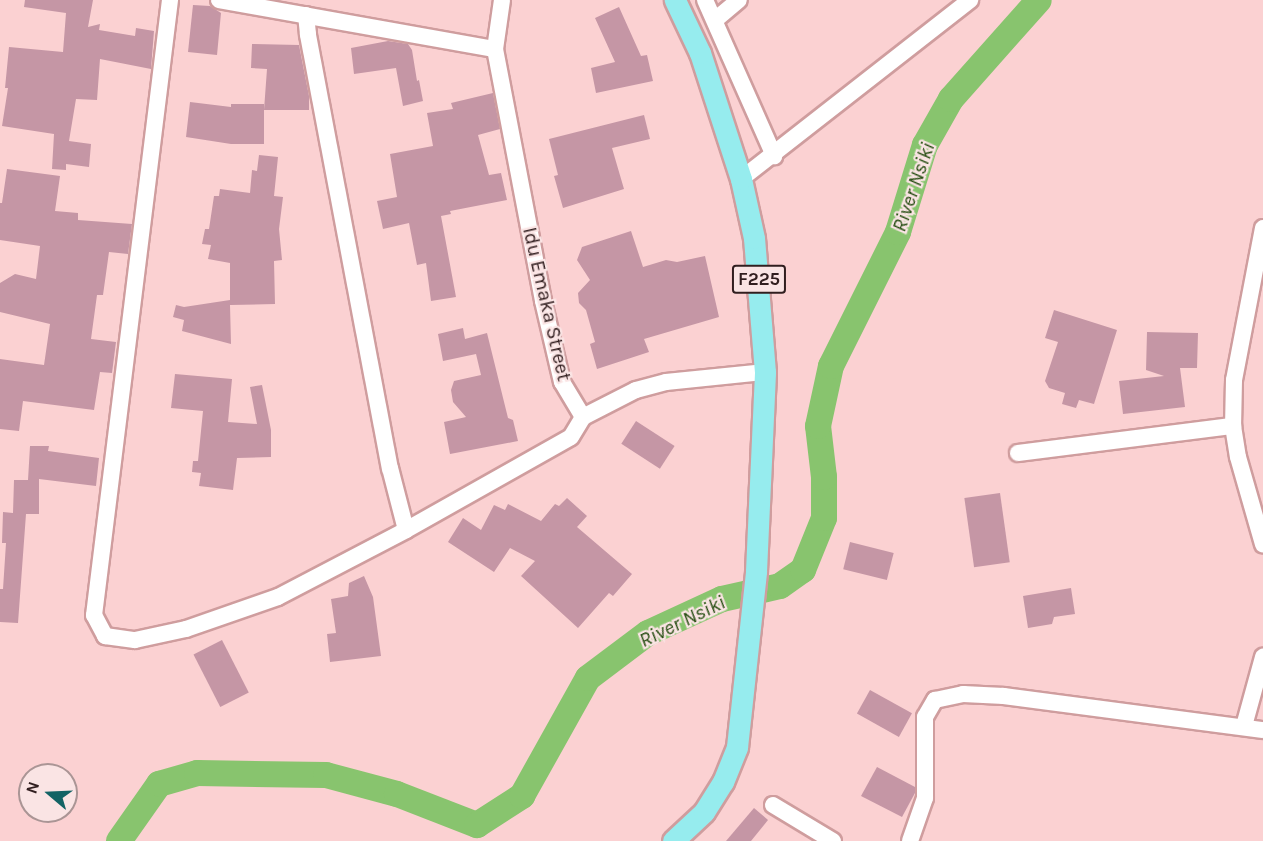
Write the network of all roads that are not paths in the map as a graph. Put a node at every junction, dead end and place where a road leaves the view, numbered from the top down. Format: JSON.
{"nodes":[{"id":1,"x":170,"y":0,"type":"edge"},
{"id":2,"x":219,"y":0,"type":"edge"},
{"id":3,"x":502,"y":0,"type":"edge"},
{"id":4,"x":675,"y":0,"type":"edge"},
{"id":5,"x":705,"y":0,"type":"edge"},
{"id":6,"x":739,"y":0,"type":"edge"},
{"id":7,"x":970,"y":0,"type":"edge"},
{"id":8,"x":306,"y":15,"type":"junction"},
{"id":9,"x":715,"y":20,"type":"junction"},
{"id":10,"x":495,"y":49,"type":"junction"},
{"id":11,"x":774,"y":156,"type":"junction"},
{"id":12,"x":741,"y":179,"type":"junction"},
{"id":13,"x":1263,"y":228,"type":"edge"},
{"id":14,"x":765,"y":372,"type":"junction"},
{"id":15,"x":583,"y":417,"type":"junction"},
{"id":16,"x":1233,"y":426,"type":"junction"},
{"id":17,"x":1018,"y":453,"type":"dead end"},
{"id":18,"x":406,"y":530,"type":"junction"},
{"id":19,"x":1263,"y":544,"type":"edge"},
{"id":20,"x":1263,"y":657,"type":"edge"},
{"id":21,"x":1244,"y":726,"type":"junction"},
{"id":22,"x":1263,"y":730,"type":"edge"},
{"id":23,"x":773,"y":805,"type":"dead end"},
{"id":24,"x":674,"y":841,"type":"edge"},
{"id":25,"x":832,"y":841,"type":"edge"},
{"id":26,"x":910,"y":841,"type":"edge"}],
"edges":[{"from":1,"to":18,"type":"street"},
{"from":2,"to":8,"type":"street"},
{"from":3,"to":10,"type":"street","name":"Idu Emaka Street"},
{"from":4,"to":12,"type":"main road","number":"F225"},
{"from":5,"to":9,"type":"street"},
{"from":6,"to":9,"type":"street"},
{"from":7,"to":11,"type":"street"},
{"from":8,"to":10,"type":"street"},
{"from":8,"to":18,"type":"street"},
{"from":9,"to":11,"type":"street"},
{"from":10,"to":15,"type":"street","name":"Idu Emaka Street"},
{"from":11,"to":12,"type":"street"},
{"from":12,"to":14,"type":"main road","number":"F225"},
{"from":13,"to":16,"type":"street"},
{"from":14,"to":15,"type":"street"},
{"from":14,"to":24,"type":"main road","number":"F225"},
{"from":15,"to":18,"type":"street"},
{"from":16,"to":17,"type":"street"},
{"from":16,"to":19,"type":"street"},
{"from":20,"to":21,"type":"street"},
{"from":21,"to":22,"type":"street"},
{"from":21,"to":26,"type":"street"},
{"from":23,"to":25,"type":"street"}]}
